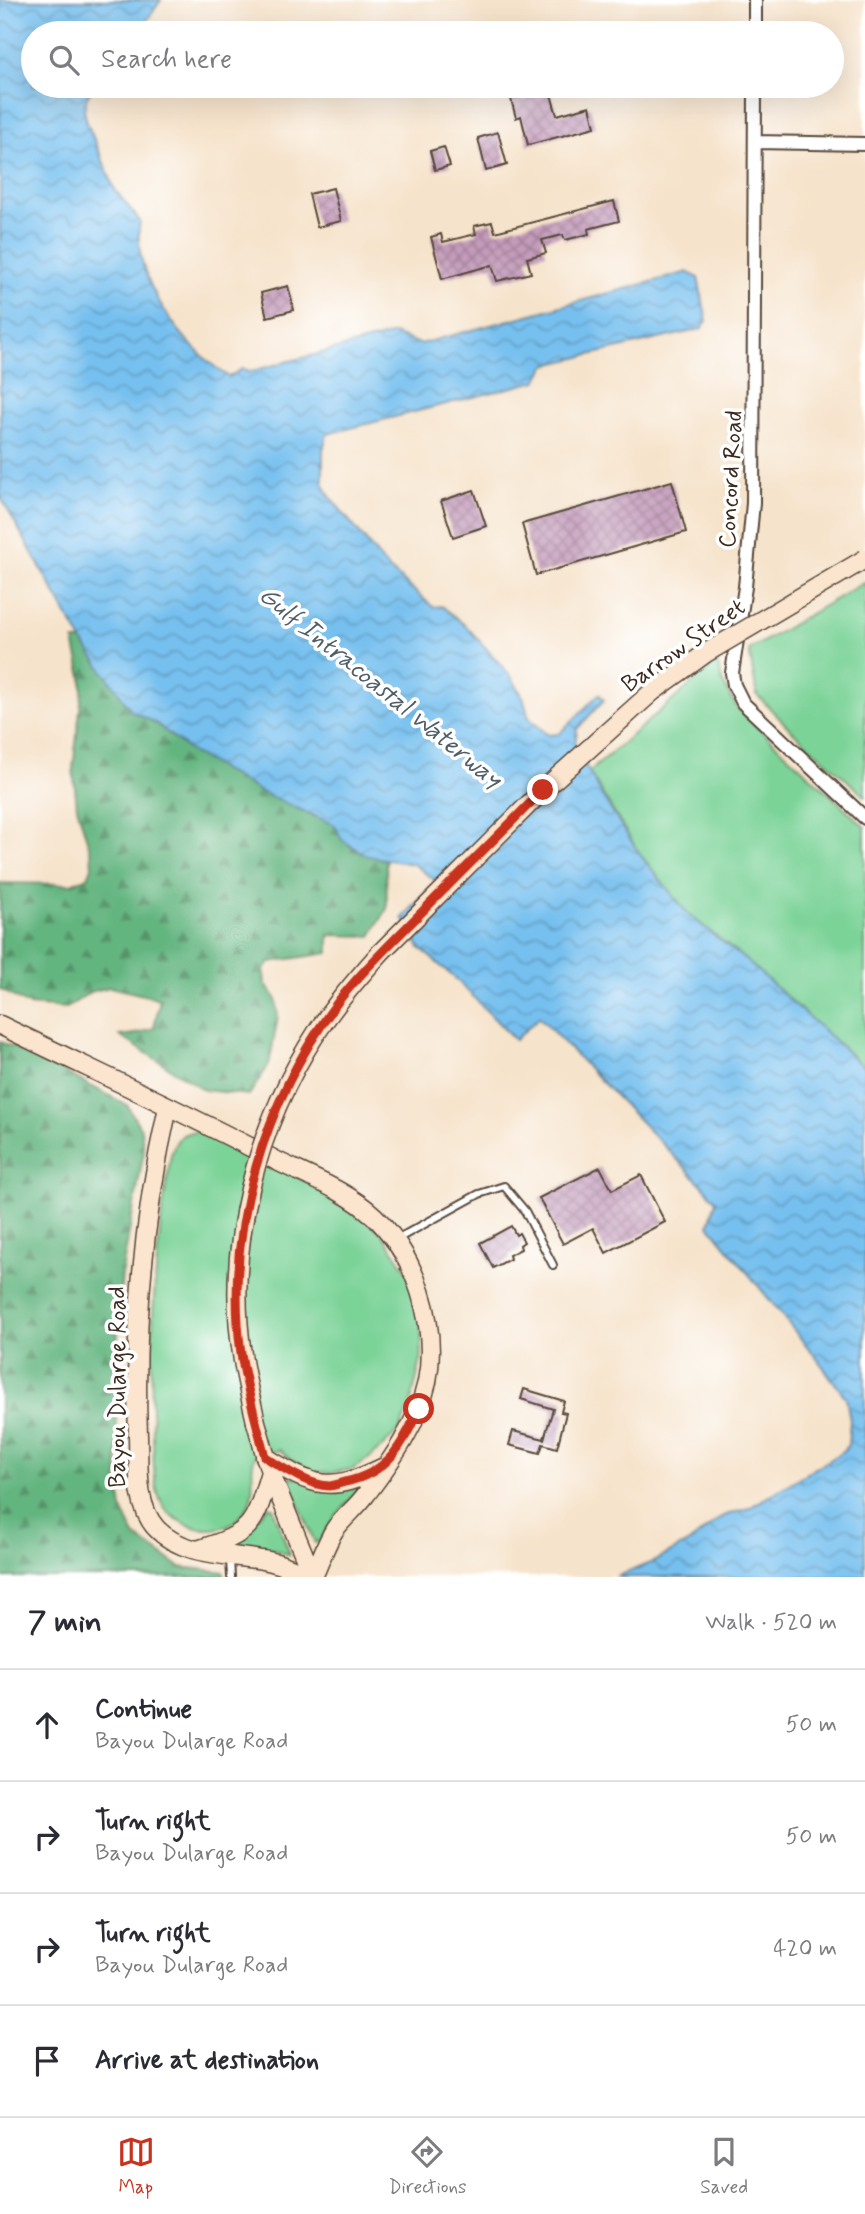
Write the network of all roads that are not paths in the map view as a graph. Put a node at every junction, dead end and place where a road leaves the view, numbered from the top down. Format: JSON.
{"nodes":[{"id":1,"x":755,"y":0,"type":"edge"},
{"id":2,"x":755,"y":21,"type":"edge"},
{"id":3,"x":755,"y":98,"type":"edge"},
{"id":4,"x":756,"y":142,"type":"junction"},
{"id":5,"x":865,"y":144,"type":"edge"},
{"id":6,"x":865,"y":559,"type":"edge"},
{"id":7,"x":865,"y":818,"type":"edge"},
{"id":8,"x":0,"y":1025,"type":"edge"},
{"id":9,"x":168,"y":1107,"type":"junction"},
{"id":10,"x":395,"y":1240,"type":"junction"},
{"id":11,"x":553,"y":1265,"type":"dead end"},
{"id":12,"x":267,"y":1464,"type":"junction"},
{"id":13,"x":384,"y":1467,"type":"junction"},
{"id":14,"x":197,"y":1550,"type":"junction"},
{"id":15,"x":230,"y":1557,"type":"junction"},
{"id":16,"x":231,"y":1577,"type":"edge"},
{"id":17,"x":312,"y":1577,"type":"edge"}],
"edges":[{"from":1,"to":2,"type":"street"},
{"from":3,"to":4,"type":"street","name":"Concord Road"},
{"from":4,"to":5,"type":"street"},
{"from":4,"to":7,"type":"street","name":"Concord Road"},
{"from":6,"to":12,"type":"main road","name":"Barrow Street","bridge":true},
{"from":8,"to":9,"type":"main road"},
{"from":9,"to":10,"type":"main road"},
{"from":9,"to":14,"type":"main road","name":"Bayou Dularge Road"},
{"from":10,"to":11,"type":"lane"},
{"from":10,"to":13,"type":"main road"},
{"from":12,"to":13,"type":"main road"},
{"from":12,"to":14,"type":"main road"},
{"from":12,"to":17,"type":"main road"},
{"from":13,"to":17,"type":"main road"},
{"from":14,"to":15,"type":"main road","name":"Bayou Dularge Road"},
{"from":15,"to":16,"type":"lane"},
{"from":15,"to":17,"type":"main road","name":"Bayou Dularge Road"}]}
